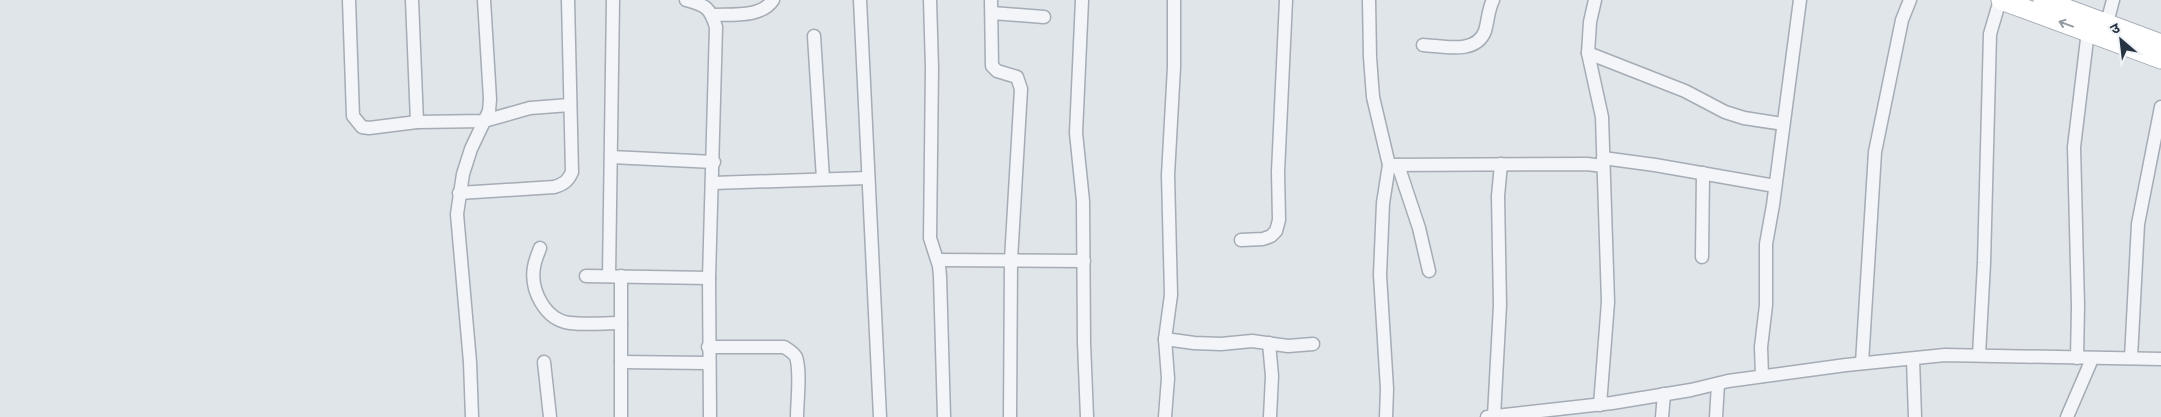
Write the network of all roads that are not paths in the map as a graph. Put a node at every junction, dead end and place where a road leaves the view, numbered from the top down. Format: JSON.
{"nodes":[{"id":1,"x":349,"y":0,"type":"edge"},
{"id":2,"x":412,"y":0,"type":"edge"},
{"id":3,"x":484,"y":0,"type":"edge"},
{"id":4,"x":568,"y":0,"type":"edge"},
{"id":5,"x":614,"y":0,"type":"edge"},
{"id":6,"x":686,"y":0,"type":"edge"},
{"id":7,"x":773,"y":0,"type":"edge"},
{"id":8,"x":860,"y":0,"type":"edge"},
{"id":9,"x":930,"y":0,"type":"edge"},
{"id":10,"x":991,"y":0,"type":"edge"},
{"id":11,"x":1082,"y":0,"type":"edge"},
{"id":12,"x":1174,"y":0,"type":"edge"},
{"id":13,"x":1286,"y":0,"type":"edge"},
{"id":14,"x":1369,"y":0,"type":"edge"},
{"id":15,"x":1493,"y":0,"type":"edge"},
{"id":16,"x":1595,"y":0,"type":"edge"},
{"id":17,"x":1800,"y":0,"type":"edge"},
{"id":18,"x":1910,"y":0,"type":"edge"},
{"id":19,"x":2000,"y":0,"type":"edge"},
{"id":20,"x":2043,"y":0,"type":"edge"},
{"id":21,"x":2113,"y":0,"type":"edge"},
{"id":22,"x":707,"y":7,"type":"edge"},
{"id":23,"x":992,"y":13,"type":"junction"},
{"id":24,"x":1044,"y":17,"type":"dead end"},
{"id":25,"x":2107,"y":22,"type":"junction"},
{"id":26,"x":2088,"y":31,"type":"junction"},
{"id":27,"x":814,"y":36,"type":"dead end"},
{"id":28,"x":1423,"y":44,"type":"dead end"},
{"id":29,"x":2161,"y":44,"type":"edge"},
{"id":30,"x":1588,"y":53,"type":"junction"},
{"id":31,"x":2161,"y":59,"type":"edge"},
{"id":32,"x":570,"y":105,"type":"junction"},
{"id":33,"x":2161,"y":107,"type":"edge"},
{"id":34,"x":484,"y":121,"type":"junction"},
{"id":35,"x":417,"y":122,"type":"junction"},
{"id":36,"x":1783,"y":124,"type":"junction"},
{"id":37,"x":611,"y":157,"type":"junction"},
{"id":38,"x":714,"y":162,"type":"junction"},
{"id":39,"x":1603,"y":162,"type":"junction"},
{"id":40,"x":1501,"y":164,"type":"junction"},
{"id":41,"x":1393,"y":165,"type":"junction"},
{"id":42,"x":1703,"y":173,"type":"junction"},
{"id":43,"x":868,"y":178,"type":"junction"},
{"id":44,"x":823,"y":179,"type":"junction"},
{"id":45,"x":713,"y":183,"type":"junction"},
{"id":46,"x":1776,"y":186,"type":"junction"},
{"id":47,"x":459,"y":193,"type":"junction"},
{"id":48,"x":1240,"y":240,"type":"dead end"},
{"id":49,"x":540,"y":248,"type":"dead end"},
{"id":50,"x":1702,"y":258,"type":"dead end"},
{"id":51,"x":938,"y":260,"type":"junction"},
{"id":52,"x":1011,"y":260,"type":"junction"},
{"id":53,"x":1084,"y":261,"type":"junction"},
{"id":54,"x":1429,"y":271,"type":"dead end"},
{"id":55,"x":586,"y":276,"type":"dead end"},
{"id":56,"x":615,"y":276,"type":"junction"},
{"id":57,"x":709,"y":278,"type":"junction"},
{"id":58,"x":621,"y":323,"type":"junction"},
{"id":59,"x":1165,"y":339,"type":"junction"},
{"id":60,"x":1268,"y":343,"type":"junction"},
{"id":61,"x":1314,"y":344,"type":"dead end"},
{"id":62,"x":708,"y":347,"type":"junction"},
{"id":63,"x":1979,"y":355,"type":"junction"},
{"id":64,"x":2077,"y":358,"type":"junction"},
{"id":65,"x":2131,"y":358,"type":"junction"},
{"id":66,"x":1913,"y":359,"type":"junction"},
{"id":67,"x":2092,"y":359,"type":"junction"},
{"id":68,"x":2161,"y":359,"type":"edge"},
{"id":69,"x":544,"y":362,"type":"dead end"},
{"id":70,"x":621,"y":362,"type":"junction"},
{"id":71,"x":708,"y":363,"type":"junction"},
{"id":72,"x":1862,"y":363,"type":"junction"},
{"id":73,"x":1762,"y":376,"type":"junction"},
{"id":74,"x":1718,"y":384,"type":"junction"},
{"id":75,"x":1664,"y":394,"type":"junction"},
{"id":76,"x":1592,"y":410,"type":"edge"},
{"id":77,"x":472,"y":417,"type":"edge"},
{"id":78,"x":550,"y":417,"type":"edge"},
{"id":79,"x":621,"y":417,"type":"edge"},
{"id":80,"x":710,"y":417,"type":"edge"},
{"id":81,"x":797,"y":417,"type":"edge"},
{"id":82,"x":880,"y":417,"type":"edge"},
{"id":83,"x":944,"y":417,"type":"edge"},
{"id":84,"x":1010,"y":417,"type":"edge"},
{"id":85,"x":1087,"y":417,"type":"edge"},
{"id":86,"x":1165,"y":417,"type":"edge"},
{"id":87,"x":1270,"y":417,"type":"edge"},
{"id":88,"x":1386,"y":417,"type":"edge"},
{"id":89,"x":1490,"y":417,"type":"edge"},
{"id":90,"x":1662,"y":417,"type":"edge"},
{"id":91,"x":1716,"y":417,"type":"edge"},
{"id":92,"x":1915,"y":417,"type":"edge"},
{"id":93,"x":2067,"y":417,"type":"edge"}],
"edges":[{"from":1,"to":35,"type":"street"},
{"from":2,"to":35,"type":"street"},
{"from":3,"to":34,"type":"street"},
{"from":4,"to":32,"type":"street"},
{"from":5,"to":37,"type":"street"},
{"from":6,"to":22,"type":"street"},
{"from":7,"to":22,"type":"street"},
{"from":8,"to":43,"type":"street"},
{"from":9,"to":51,"type":"street"},
{"from":10,"to":23,"type":"street"},
{"from":11,"to":53,"type":"street"},
{"from":12,"to":59,"type":"street"},
{"from":13,"to":48,"type":"street"},
{"from":14,"to":41,"type":"street"},
{"from":15,"to":28,"type":"street"},
{"from":16,"to":30,"type":"street"},
{"from":17,"to":36,"type":"street"},
{"from":18,"to":72,"type":"street"},
{"from":26,"to":19,"type":"street","one_way":true},
{"from":19,"to":63,"type":"street"},
{"from":20,"to":25,"type":"street"},
{"from":21,"to":25,"type":"street"},
{"from":22,"to":38,"type":"street"},
{"from":23,"to":24,"type":"street"},
{"from":23,"to":52,"type":"street"},
{"from":25,"to":29,"type":"street"},
{"from":26,"to":31,"type":"street"},
{"from":26,"to":64,"type":"street"},
{"from":27,"to":44,"type":"street"},
{"from":30,"to":36,"type":"street"},
{"from":30,"to":39,"type":"street"},
{"from":32,"to":34,"type":"street"},
{"from":32,"to":47,"type":"street"},
{"from":33,"to":65,"type":"street"},
{"from":34,"to":35,"type":"street"},
{"from":34,"to":47,"type":"street"},
{"from":36,"to":46,"type":"street"},
{"from":37,"to":38,"type":"street"},
{"from":37,"to":56,"type":"street"},
{"from":38,"to":45,"type":"street"},
{"from":39,"to":40,"type":"street"},
{"from":39,"to":42,"type":"street"},
{"from":39,"to":76,"type":"street"},
{"from":40,"to":41,"type":"street"},
{"from":40,"to":89,"type":"street"},
{"from":41,"to":54,"type":"street"},
{"from":41,"to":88,"type":"street"},
{"from":42,"to":46,"type":"street"},
{"from":42,"to":50,"type":"street"},
{"from":43,"to":44,"type":"street"},
{"from":43,"to":82,"type":"street"},
{"from":44,"to":45,"type":"street"},
{"from":45,"to":57,"type":"street"},
{"from":46,"to":73,"type":"street"},
{"from":47,"to":77,"type":"street"},
{"from":49,"to":58,"type":"street"},
{"from":51,"to":52,"type":"street"},
{"from":51,"to":83,"type":"street"},
{"from":52,"to":53,"type":"street"},
{"from":52,"to":84,"type":"street"},
{"from":53,"to":85,"type":"street"},
{"from":55,"to":56,"type":"street"},
{"from":56,"to":57,"type":"street"},
{"from":56,"to":58,"type":"street"},
{"from":57,"to":62,"type":"street"},
{"from":58,"to":70,"type":"street"},
{"from":59,"to":60,"type":"street"},
{"from":59,"to":86,"type":"street"},
{"from":60,"to":61,"type":"street"},
{"from":60,"to":87,"type":"street"},
{"from":62,"to":71,"type":"street"},
{"from":62,"to":81,"type":"street"},
{"from":63,"to":64,"type":"street"},
{"from":63,"to":66,"type":"street"},
{"from":64,"to":67,"type":"street"},
{"from":65,"to":67,"type":"street"},
{"from":65,"to":68,"type":"street"},
{"from":66,"to":72,"type":"street"},
{"from":66,"to":92,"type":"street"},
{"from":67,"to":93,"type":"street"},
{"from":69,"to":78,"type":"street"},
{"from":70,"to":71,"type":"street"},
{"from":70,"to":79,"type":"street"},
{"from":71,"to":80,"type":"street"},
{"from":72,"to":73,"type":"street"},
{"from":73,"to":74,"type":"street"},
{"from":74,"to":75,"type":"street"},
{"from":74,"to":91,"type":"street"},
{"from":75,"to":76,"type":"street"},
{"from":75,"to":90,"type":"street"},
{"from":76,"to":89,"type":"street"}]}
